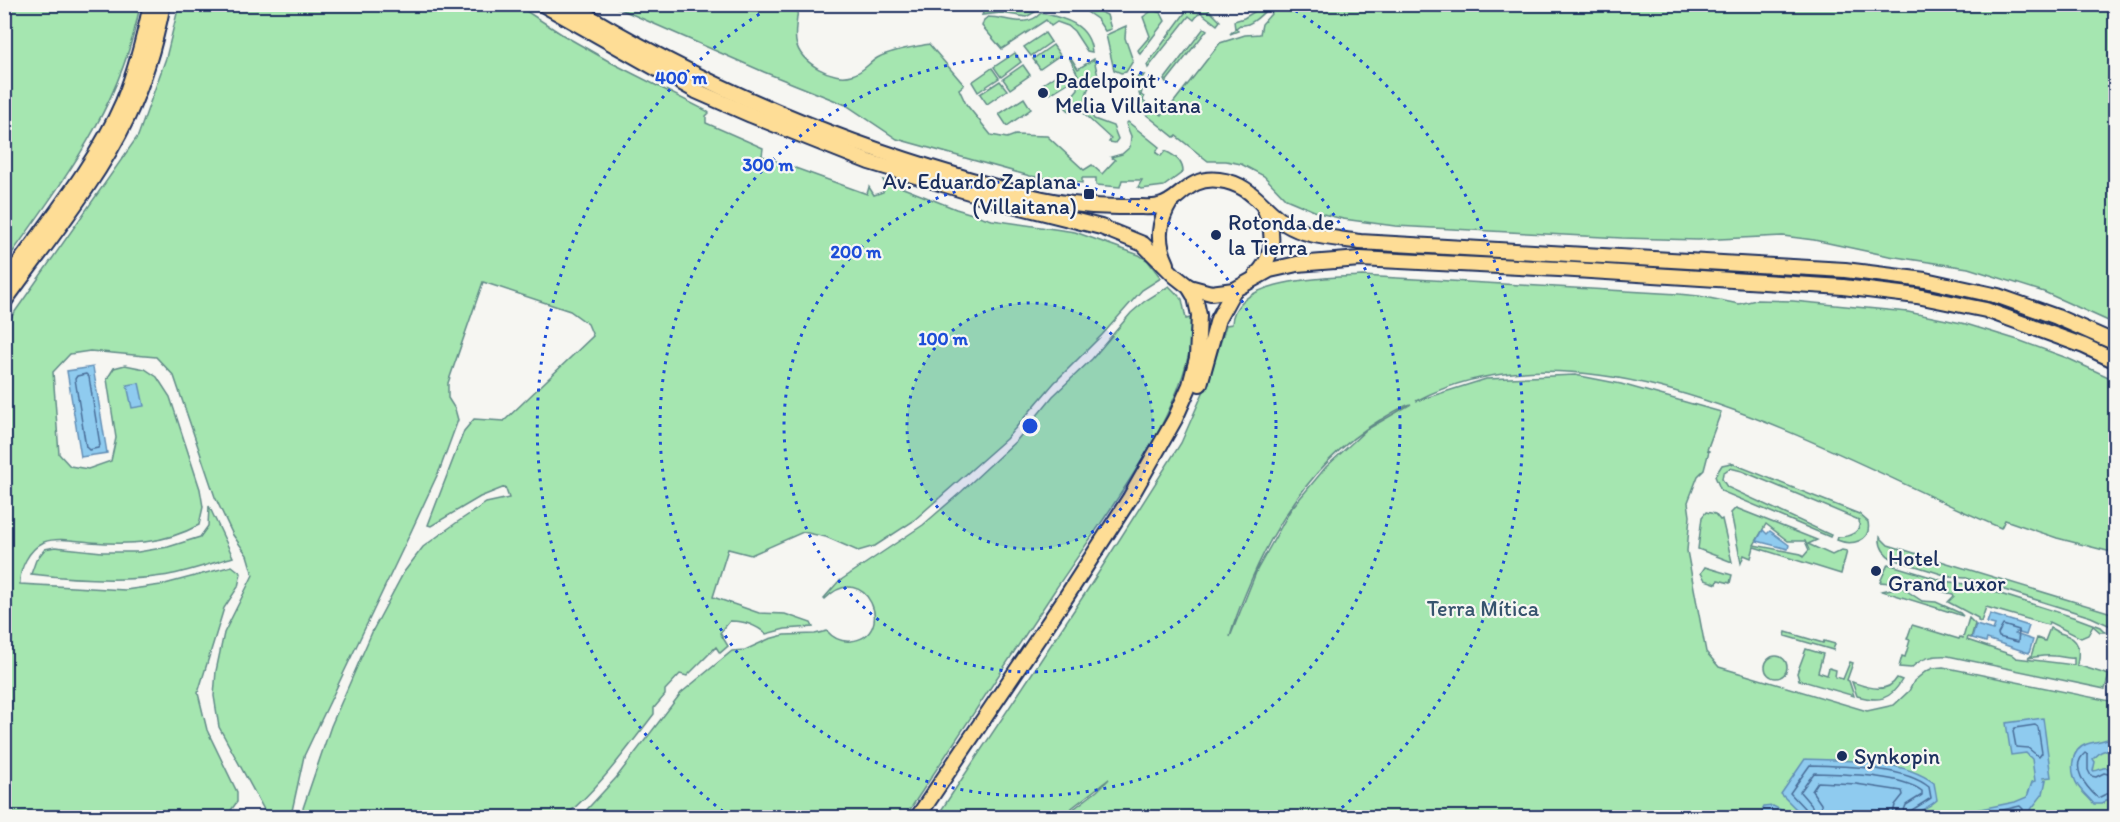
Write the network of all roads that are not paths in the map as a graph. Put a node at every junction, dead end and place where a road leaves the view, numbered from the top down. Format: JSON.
{"nodes":[{"id":1,"x":151,"y":4,"type":"edge"},
{"id":2,"x":163,"y":4,"type":"edge"},
{"id":3,"x":542,"y":4,"type":"edge"},
{"id":4,"x":568,"y":4,"type":"edge"},
{"id":5,"x":1172,"y":200,"type":"junction"},
{"id":6,"x":1263,"y":205,"type":"junction"},
{"id":7,"x":1169,"y":269,"type":"junction"},
{"id":8,"x":1249,"y":283,"type":"junction"},
{"id":9,"x":4,"y":284,"type":"edge"},
{"id":10,"x":1189,"y":287,"type":"junction"},
{"id":11,"x":1234,"y":290,"type":"junction"},
{"id":12,"x":4,"y":302,"type":"edge"},
{"id":13,"x":2115,"y":343,"type":"edge"},
{"id":14,"x":2115,"y":361,"type":"edge"},
{"id":15,"x":917,"y":818,"type":"edge"},
{"id":16,"x":928,"y":818,"type":"edge"}],
"edges":[{"from":1,"to":9,"type":"main road"},
{"from":2,"to":12,"type":"main road"},
{"from":3,"to":7,"type":"main road"},
{"from":4,"to":5,"type":"main road"},
{"from":5,"to":6,"type":"main road"},
{"from":5,"to":7,"type":"main road"},
{"from":6,"to":8,"type":"main road"},
{"from":6,"to":13,"type":"main road"},
{"from":7,"to":10,"type":"main road"},
{"from":8,"to":11,"type":"main road"},
{"from":8,"to":14,"type":"main road"},
{"from":10,"to":11,"type":"main road"},
{"from":10,"to":15,"type":"main road"},
{"from":11,"to":16,"type":"main road"}]}
